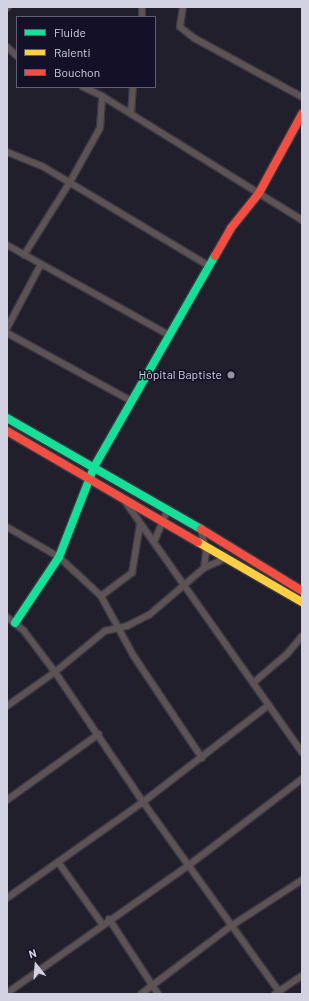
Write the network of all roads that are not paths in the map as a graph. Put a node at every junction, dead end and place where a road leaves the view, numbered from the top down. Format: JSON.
{"nodes":[{"id":1,"x":183,"y":7,"type":"edge"},
{"id":2,"x":7,"y":47,"type":"edge"},
{"id":3,"x":16,"y":55,"type":"edge"},
{"id":4,"x":85,"y":88,"type":"edge"},
{"id":5,"x":133,"y":88,"type":"edge"},
{"id":6,"x":102,"y":96,"type":"junction"},
{"id":7,"x":302,"y":97,"type":"edge"},
{"id":8,"x":130,"y":114,"type":"junction"},
{"id":9,"x":302,"y":114,"type":"edge"},
{"id":10,"x":7,"y":152,"type":"edge"},
{"id":11,"x":70,"y":182,"type":"junction"},
{"id":12,"x":259,"y":193,"type":"junction"},
{"id":13,"x":302,"y":220,"type":"edge"},
{"id":14,"x":7,"y":245,"type":"edge"},
{"id":15,"x":24,"y":255,"type":"junction"},
{"id":16,"x":42,"y":264,"type":"junction"},
{"id":17,"x":209,"y":266,"type":"junction"},
{"id":18,"x":7,"y":328,"type":"edge"},
{"id":19,"x":7,"y":333,"type":"edge"},
{"id":20,"x":170,"y":335,"type":"junction"},
{"id":21,"x":131,"y":401,"type":"junction"},
{"id":22,"x":7,"y":418,"type":"edge"},
{"id":23,"x":7,"y":431,"type":"edge"},
{"id":24,"x":94,"y":467,"type":"junction"},
{"id":25,"x":92,"y":479,"type":"junction"},
{"id":26,"x":121,"y":495,"type":"junction"},
{"id":27,"x":168,"y":509,"type":"junction"},
{"id":28,"x":164,"y":520,"type":"junction"},
{"id":29,"x":140,"y":524,"type":"junction"},
{"id":30,"x":7,"y":527,"type":"edge"},
{"id":31,"x":201,"y":530,"type":"junction"},
{"id":32,"x":154,"y":542,"type":"junction"},
{"id":33,"x":204,"y":545,"type":"junction"},
{"id":34,"x":225,"y":556,"type":"junction"},
{"id":35,"x":59,"y":557,"type":"junction"},
{"id":36,"x":204,"y":568,"type":"junction"},
{"id":37,"x":182,"y":586,"type":"junction"},
{"id":38,"x":302,"y":591,"type":"edge"},
{"id":39,"x":101,"y":596,"type":"junction"},
{"id":40,"x":302,"y":602,"type":"edge"},
{"id":41,"x":7,"y":617,"type":"edge"},
{"id":42,"x":15,"y":623,"type":"junction"},
{"id":43,"x":120,"y":628,"type":"junction"},
{"id":44,"x":302,"y":636,"type":"edge"},
{"id":45,"x":55,"y":672,"type":"junction"},
{"id":46,"x":254,"y":683,"type":"junction"},
{"id":47,"x":269,"y":704,"type":"junction"},
{"id":48,"x":7,"y":706,"type":"edge"},
{"id":49,"x":99,"y":734,"type":"junction"},
{"id":50,"x":302,"y":752,"type":"edge"},
{"id":51,"x":202,"y":758,"type":"junction"},
{"id":52,"x":302,"y":779,"type":"edge"},
{"id":53,"x":7,"y":800,"type":"edge"},
{"id":54,"x":143,"y":802,"type":"junction"},
{"id":55,"x":58,"y":862,"type":"junction"},
{"id":56,"x":189,"y":865,"type":"junction"},
{"id":57,"x":302,"y":880,"type":"edge"},
{"id":58,"x":7,"y":898,"type":"edge"},
{"id":59,"x":109,"y":919,"type":"junction"},
{"id":60,"x":103,"y":926,"type":"junction"},
{"id":61,"x":231,"y":926,"type":"junction"},
{"id":62,"x":302,"y":976,"type":"edge"},
{"id":63,"x":153,"y":986,"type":"junction"},
{"id":64,"x":7,"y":993,"type":"edge"},
{"id":65,"x":278,"y":993,"type":"edge"},
{"id":66,"x":141,"y":994,"type":"edge"},
{"id":67,"x":158,"y":994,"type":"edge"}],
"edges":[{"from":1,"to":7,"type":"street"},
{"from":2,"to":3,"type":"street"},
{"from":4,"to":6,"type":"street"},
{"from":5,"to":8,"type":"street"},
{"from":6,"to":8,"type":"street"},
{"from":6,"to":11,"type":"street"},
{"from":8,"to":12,"type":"street"},
{"from":9,"to":12,"type":"main road"},
{"from":10,"to":11,"type":"street"},
{"from":11,"to":15,"type":"street"},
{"from":11,"to":17,"type":"street"},
{"from":12,"to":13,"type":"street"},
{"from":12,"to":17,"type":"main road"},
{"from":14,"to":15,"type":"street"},
{"from":15,"to":16,"type":"street"},
{"from":16,"to":18,"type":"street"},
{"from":16,"to":20,"type":"street"},
{"from":17,"to":20,"type":"main road"},
{"from":19,"to":21,"type":"street"},
{"from":20,"to":21,"type":"main road"},
{"from":21,"to":24,"type":"main road"},
{"from":22,"to":24,"type":"main road"},
{"from":23,"to":25,"type":"main road"},
{"from":24,"to":25,"type":"main road"},
{"from":24,"to":27,"type":"main road"},
{"from":25,"to":26,"type":"main road"},
{"from":25,"to":35,"type":"main road"},
{"from":26,"to":28,"type":"main road"},
{"from":26,"to":29,"type":"street"},
{"from":27,"to":28,"type":"street"},
{"from":27,"to":31,"type":"main road"},
{"from":28,"to":32,"type":"street"},
{"from":28,"to":33,"type":"main road"},
{"from":29,"to":32,"type":"street"},
{"from":29,"to":39,"type":"street"},
{"from":30,"to":35,"type":"street"},
{"from":31,"to":33,"type":"street"},
{"from":31,"to":38,"type":"main road"},
{"from":32,"to":37,"type":"street"},
{"from":33,"to":34,"type":"main road"},
{"from":33,"to":36,"type":"street"},
{"from":34,"to":36,"type":"street"},
{"from":34,"to":40,"type":"main road"},
{"from":35,"to":39,"type":"street"},
{"from":35,"to":42,"type":"main road"},
{"from":36,"to":37,"type":"street"},
{"from":37,"to":43,"type":"street"},
{"from":37,"to":46,"type":"street"},
{"from":39,"to":43,"type":"street"},
{"from":41,"to":42,"type":"street"},
{"from":42,"to":45,"type":"street"},
{"from":43,"to":45,"type":"street"},
{"from":43,"to":51,"type":"street"},
{"from":44,"to":46,"type":"street"},
{"from":45,"to":48,"type":"street"},
{"from":45,"to":49,"type":"street"},
{"from":46,"to":47,"type":"street"},
{"from":47,"to":50,"type":"street"},
{"from":47,"to":51,"type":"street"},
{"from":49,"to":53,"type":"street"},
{"from":49,"to":54,"type":"street"},
{"from":51,"to":54,"type":"street"},
{"from":52,"to":56,"type":"street"},
{"from":54,"to":55,"type":"street"},
{"from":54,"to":56,"type":"street"},
{"from":55,"to":58,"type":"street"},
{"from":55,"to":60,"type":"street"},
{"from":56,"to":59,"type":"street"},
{"from":56,"to":61,"type":"street"},
{"from":57,"to":61,"type":"street"},
{"from":59,"to":60,"type":"street"},
{"from":59,"to":63,"type":"street"},
{"from":60,"to":64,"type":"street"},
{"from":61,"to":63,"type":"street"},
{"from":61,"to":65,"type":"street"},
{"from":62,"to":65,"type":"street"},
{"from":63,"to":66,"type":"street"},
{"from":63,"to":67,"type":"street"}]}
